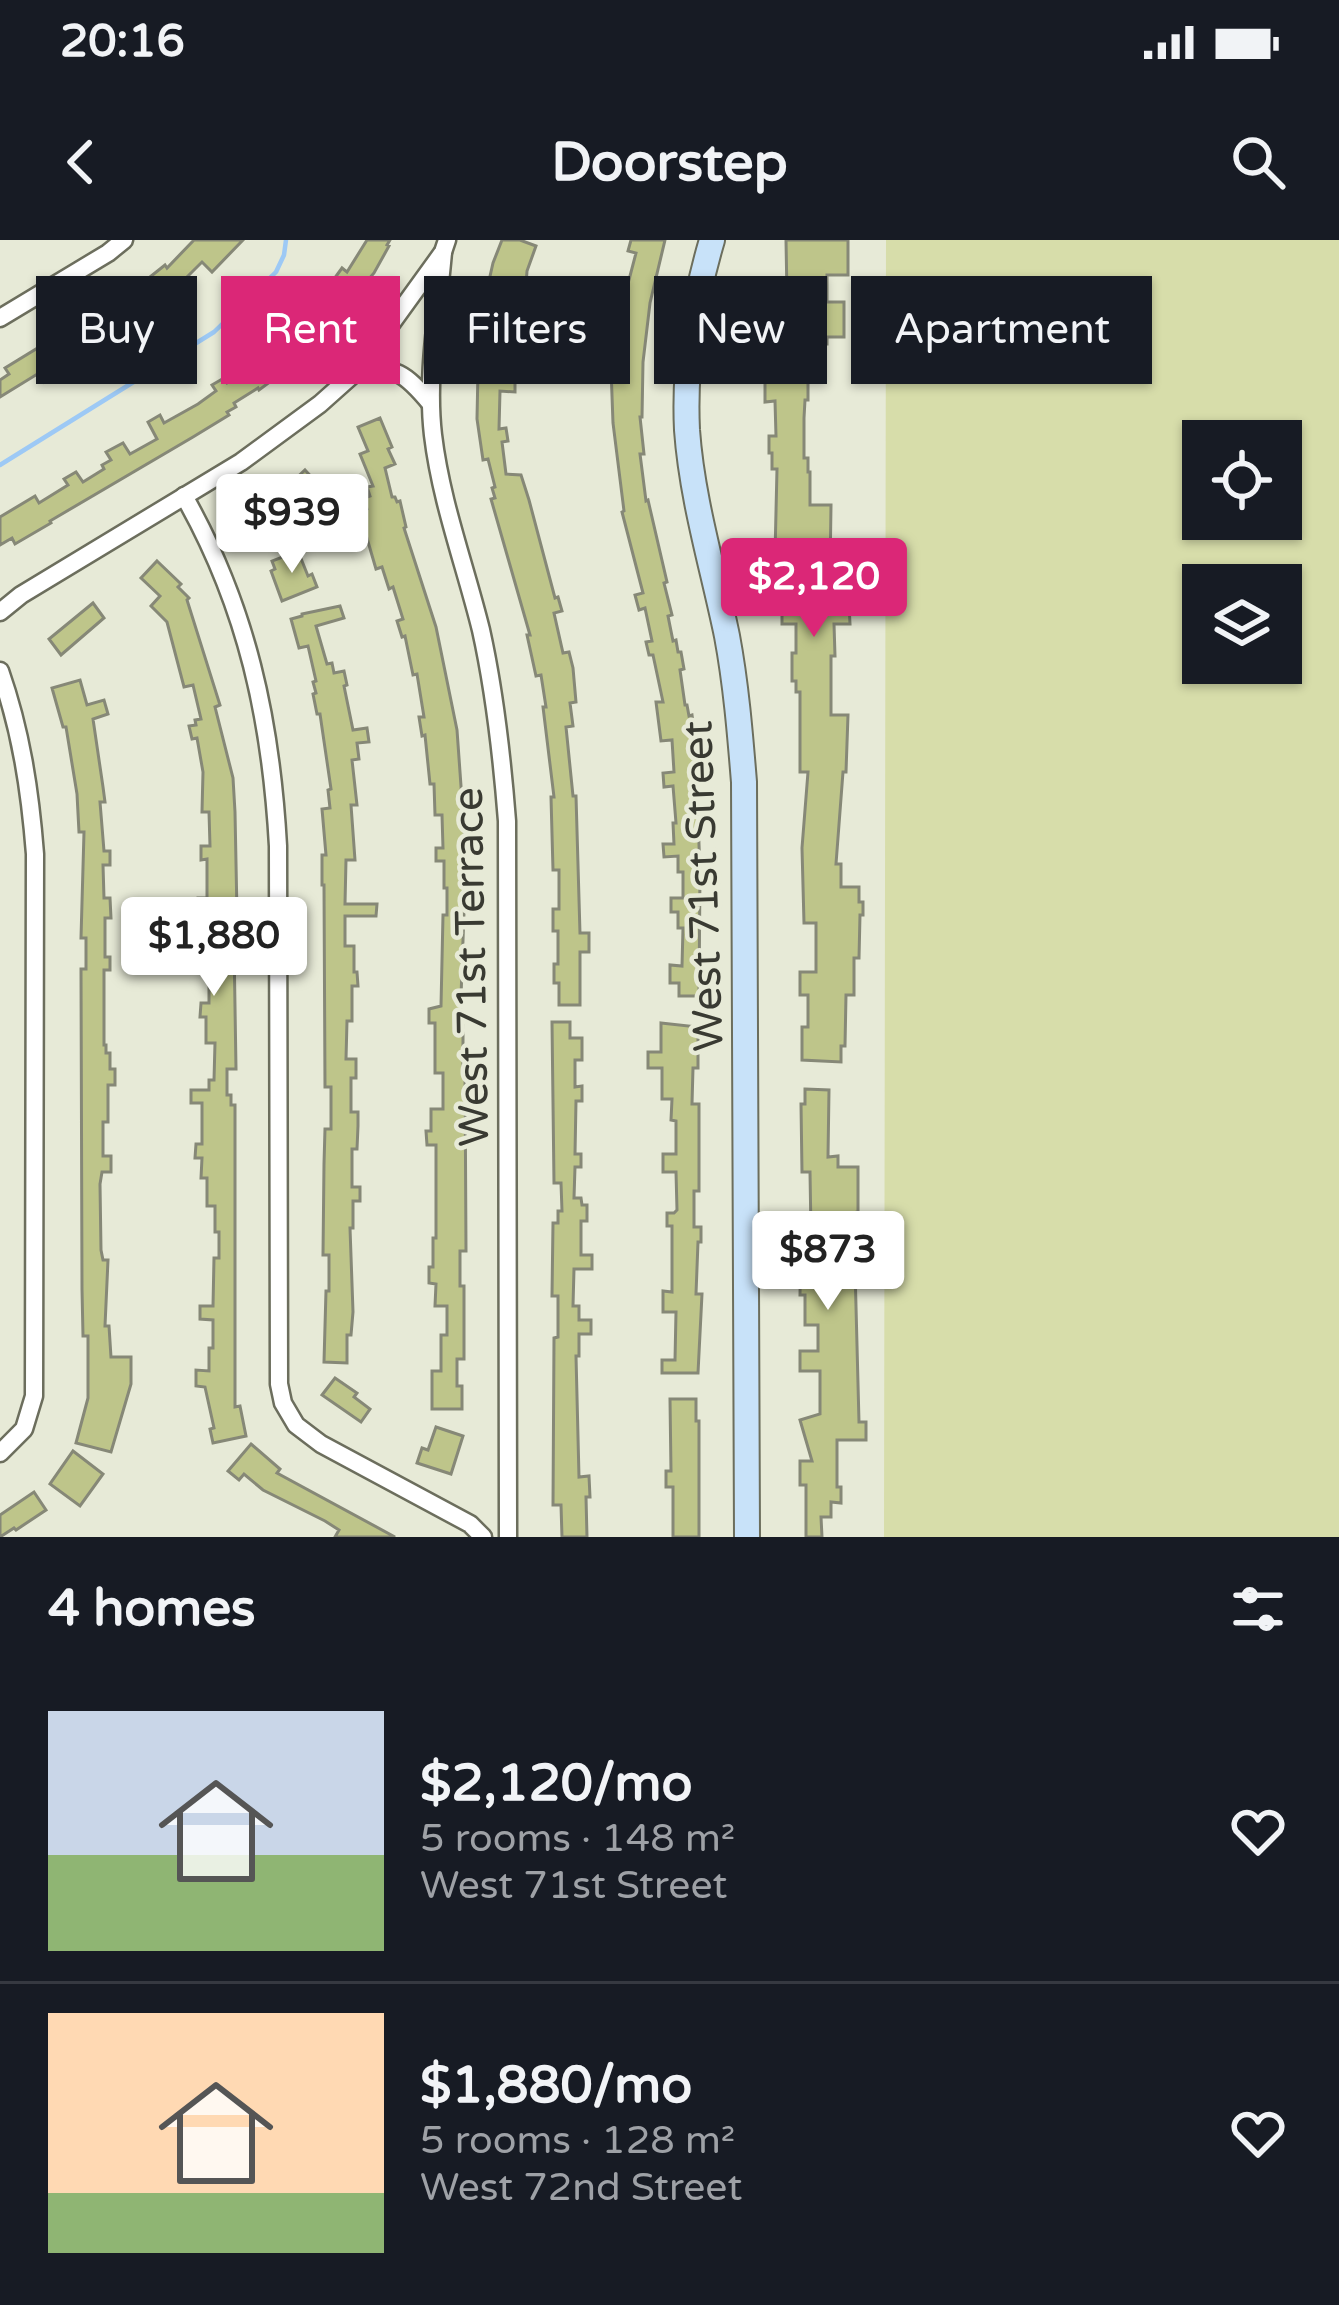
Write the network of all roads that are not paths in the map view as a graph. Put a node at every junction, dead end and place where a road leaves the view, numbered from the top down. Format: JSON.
{"nodes":[{"id":1,"x":124,"y":240,"type":"edge"},
{"id":2,"x":712,"y":240,"type":"edge"},
{"id":3,"x":445,"y":246,"type":"edge"},
{"id":4,"x":400,"y":310,"type":"edge"},
{"id":5,"x":0,"y":318,"type":"edge"},
{"id":6,"x":400,"y":375,"type":"edge"},
{"id":7,"x":341,"y":384,"type":"edge"},
{"id":8,"x":430,"y":403,"type":"junction"},
{"id":9,"x":184,"y":496,"type":"junction"},
{"id":10,"x":0,"y":612,"type":"edge"},
{"id":11,"x":0,"y":671,"type":"edge"},
{"id":12,"x":0,"y":1453,"type":"edge"},
{"id":13,"x":487,"y":1520,"type":"edge"},
{"id":14,"x":508,"y":1537,"type":"edge"},
{"id":15,"x":747,"y":1537,"type":"edge"}],
"edges":[{"from":1,"to":5,"type":"street"},
{"from":2,"to":15,"type":"street","name":"West 71st Street"},
{"from":3,"to":4,"type":"street"},
{"from":3,"to":8,"type":"street","name":"West 71st Terrace"},
{"from":6,"to":8,"type":"street"},
{"from":7,"to":9,"type":"street"},
{"from":8,"to":13,"type":"street","name":"West 71st Terrace"},
{"from":9,"to":10,"type":"street"},
{"from":9,"to":13,"type":"street"},
{"from":11,"to":12,"type":"street"},
{"from":13,"to":14,"type":"street","name":"West 71st Terrace"}]}
